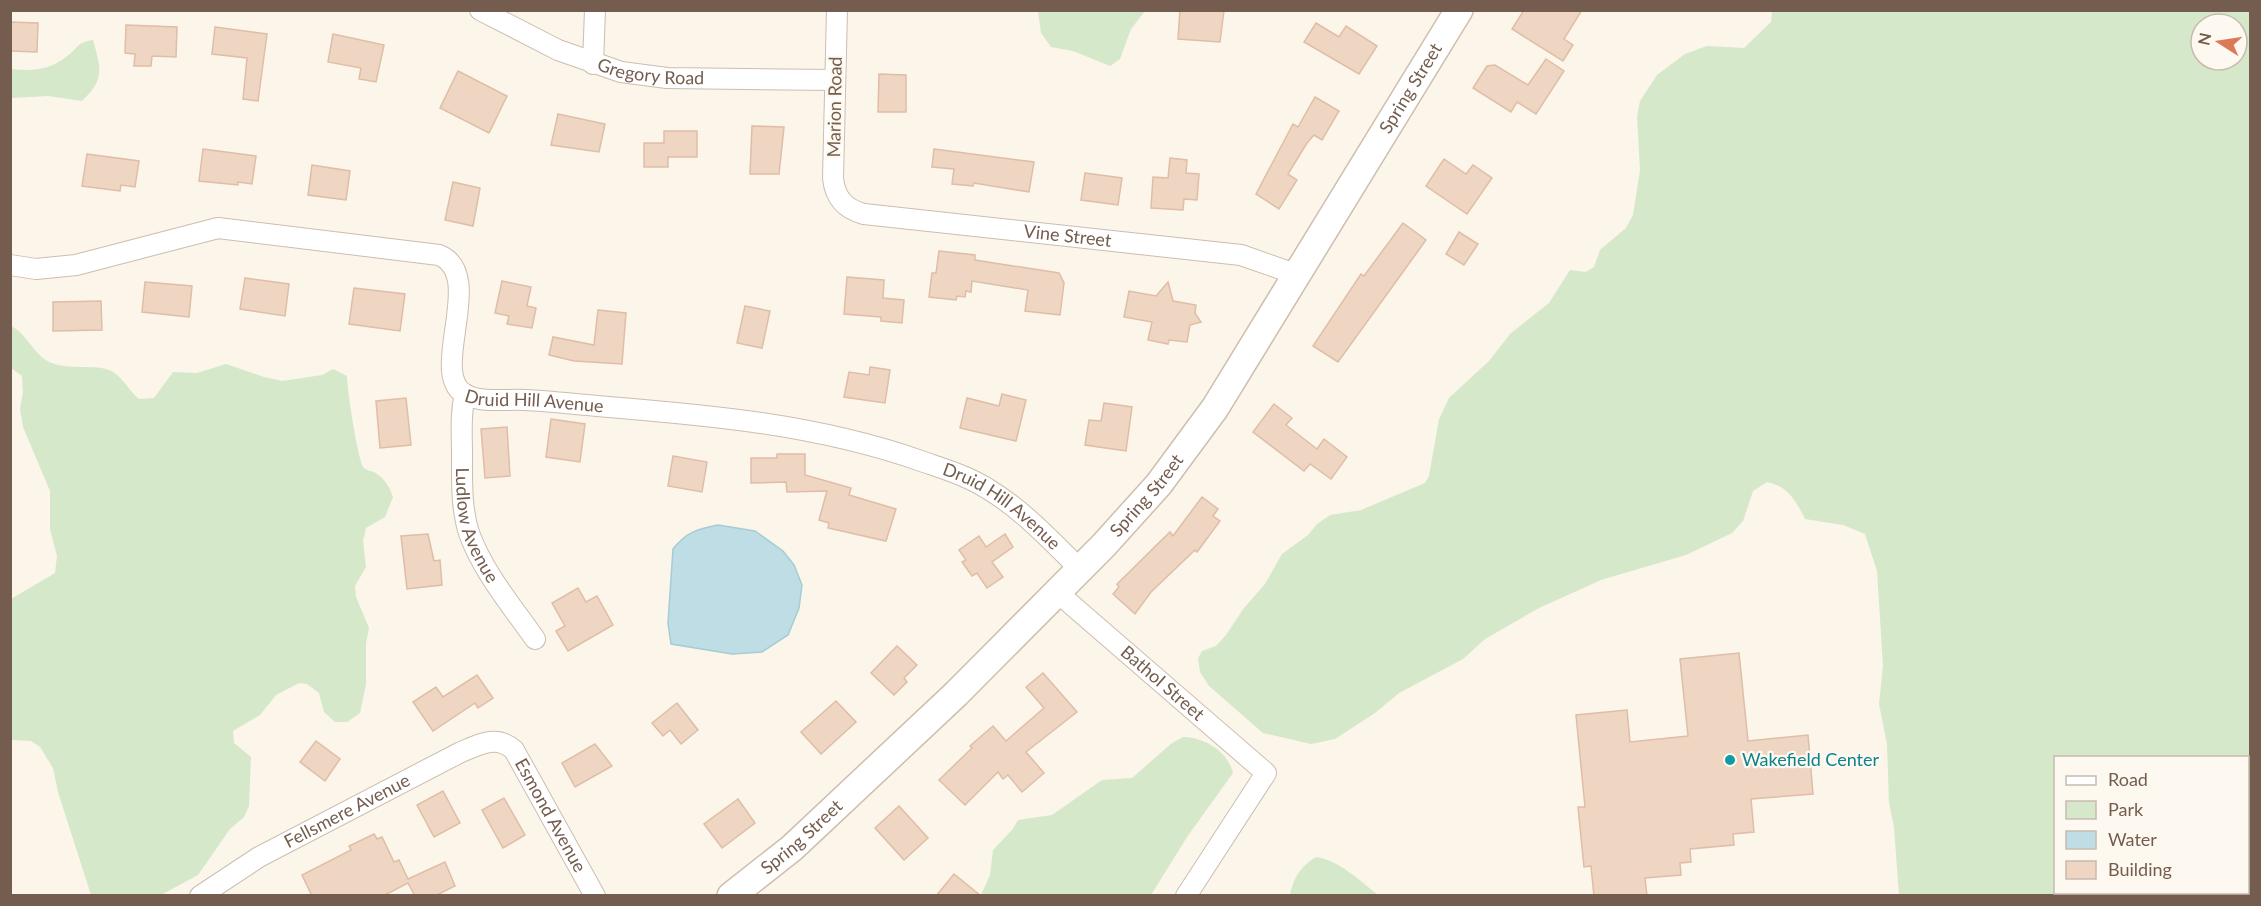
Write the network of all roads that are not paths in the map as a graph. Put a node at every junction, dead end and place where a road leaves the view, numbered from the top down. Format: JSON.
{"nodes":[{"id":1,"x":480,"y":10,"type":"edge"},
{"id":2,"x":594,"y":10,"type":"edge"},
{"id":3,"x":837,"y":10,"type":"edge"},
{"id":4,"x":1459,"y":10,"type":"edge"},
{"id":5,"x":593,"y":64,"type":"junction"},
{"id":6,"x":835,"y":80,"type":"junction"},
{"id":7,"x":842,"y":202,"type":"joint"},
{"id":8,"x":10,"y":265,"type":"edge"},
{"id":9,"x":1295,"y":274,"type":"junction"},
{"id":10,"x":465,"y":394,"type":"junction"},
{"id":11,"x":1080,"y":569,"type":"junction"},
{"id":12,"x":1058,"y":592,"type":"junction"},
{"id":13,"x":535,"y":639,"type":"dead end"},
{"id":14,"x":501,"y":742,"type":"joint"},
{"id":15,"x":200,"y":896,"type":"edge"},
{"id":16,"x":595,"y":896,"type":"edge"},
{"id":17,"x":732,"y":896,"type":"edge"},
{"id":18,"x":1186,"y":896,"type":"edge"}],
"edges":[{"from":1,"to":5,"type":"street","name":"Gregory Road"},
{"from":2,"to":5,"type":"street"},
{"from":3,"to":6,"type":"street","name":"Marion Road"},
{"from":4,"to":9,"type":"street","name":"Spring Street"},
{"from":5,"to":6,"type":"street","name":"Gregory Road"},
{"from":6,"to":7,"type":"street","name":"Marion Road"},
{"from":7,"to":9,"type":"street","name":"Vine Street"},
{"from":8,"to":10,"type":"street","name":"Druid Hill Avenue"},
{"from":9,"to":11,"type":"street","name":"Spring Street"},
{"from":10,"to":11,"type":"street","name":"Druid Hill Avenue"},
{"from":10,"to":13,"type":"street","name":"Ludlow Avenue"},
{"from":11,"to":12,"type":"street","name":"Spring Street"},
{"from":12,"to":17,"type":"street","name":"Spring Street"},
{"from":12,"to":18,"type":"street","name":"Bathol Street"},
{"from":14,"to":15,"type":"street","name":"Fellsmere Avenue"},
{"from":14,"to":16,"type":"street","name":"Esmond Avenue"}]}
